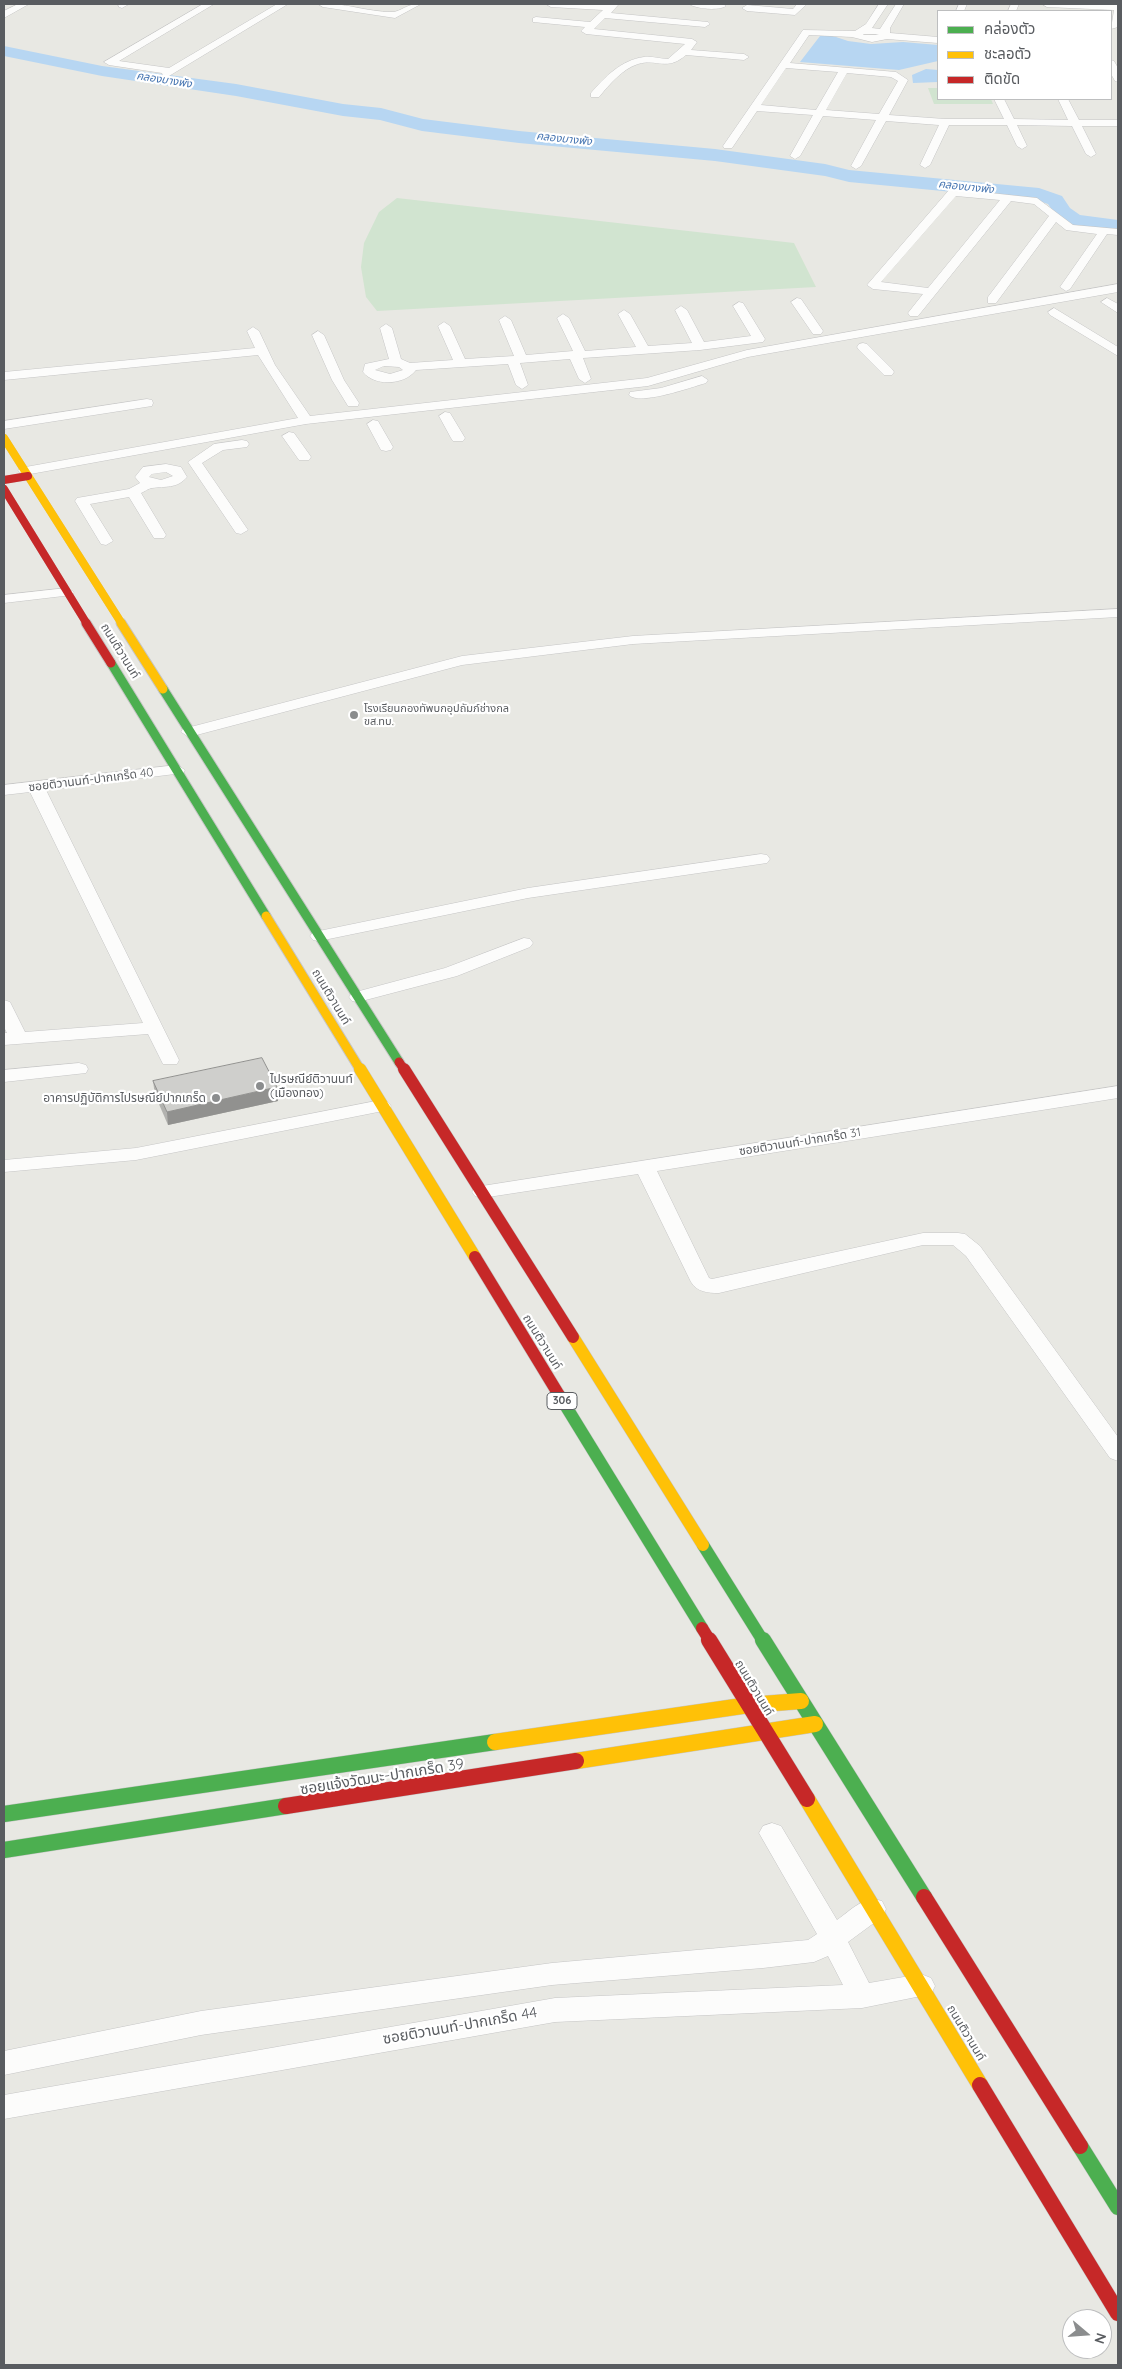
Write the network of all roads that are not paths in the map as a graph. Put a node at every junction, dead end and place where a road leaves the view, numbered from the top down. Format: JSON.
{"nodes":[{"id":1,"x":24,"y":4,"type":"edge"},
{"id":2,"x":209,"y":4,"type":"edge"},
{"id":3,"x":283,"y":4,"type":"edge"},
{"id":4,"x":323,"y":4,"type":"edge"},
{"id":5,"x":416,"y":4,"type":"edge"},
{"id":6,"x":551,"y":4,"type":"edge"},
{"id":7,"x":694,"y":4,"type":"edge"},
{"id":8,"x":751,"y":4,"type":"edge"},
{"id":9,"x":802,"y":4,"type":"edge"},
{"id":10,"x":882,"y":4,"type":"edge"},
{"id":11,"x":900,"y":4,"type":"edge"},
{"id":12,"x":1047,"y":4,"type":"edge"},
{"id":13,"x":348,"y":6,"type":"edge"},
{"id":14,"x":721,"y":6,"type":"dead end"},
{"id":15,"x":1067,"y":7,"type":"edge"},
{"id":16,"x":610,"y":9,"type":"edge"},
{"id":17,"x":1118,"y":9,"type":"edge"},
{"id":18,"x":4,"y":15,"type":"edge"},
{"id":19,"x":536,"y":20,"type":"dead end"},
{"id":20,"x":705,"y":24,"type":"dead end"},
{"id":21,"x":593,"y":25,"type":"junction"},
{"id":22,"x":1113,"y":27,"type":"dead end"},
{"id":23,"x":859,"y":32,"type":"junction"},
{"id":24,"x":886,"y":34,"type":"junction"},
{"id":25,"x":937,"y":40,"type":"edge"},
{"id":26,"x":684,"y":52,"type":"junction"},
{"id":27,"x":744,"y":57,"type":"dead end"},
{"id":28,"x":783,"y":65,"type":"junction"},
{"id":29,"x":1112,"y":65,"type":"edge"},
{"id":30,"x":844,"y":70,"type":"junction"},
{"id":31,"x":1118,"y":79,"type":"edge"},
{"id":32,"x":595,"y":95,"type":"dead end"},
{"id":33,"x":999,"y":100,"type":"edge"},
{"id":34,"x":1062,"y":100,"type":"edge"},
{"id":35,"x":754,"y":108,"type":"junction"},
{"id":36,"x":820,"y":113,"type":"junction"},
{"id":37,"x":882,"y":117,"type":"junction"},
{"id":38,"x":945,"y":122,"type":"junction"},
{"id":39,"x":1010,"y":123,"type":"junction"},
{"id":40,"x":1074,"y":123,"type":"junction"},
{"id":41,"x":1118,"y":123,"type":"edge"},
{"id":42,"x":728,"y":146,"type":"dead end"},
{"id":43,"x":1022,"y":146,"type":"dead end"},
{"id":44,"x":1091,"y":154,"type":"dead end"},
{"id":45,"x":795,"y":156,"type":"dead end"},
{"id":46,"x":925,"y":165,"type":"dead end"},
{"id":47,"x":856,"y":166,"type":"dead end"},
{"id":48,"x":1008,"y":198,"type":"junction"},
{"id":49,"x":1055,"y":216,"type":"junction"},
{"id":50,"x":1104,"y":231,"type":"junction"},
{"id":51,"x":1118,"y":232,"type":"edge"},
{"id":52,"x":1118,"y":278,"type":"edge"},
{"id":53,"x":1066,"y":287,"type":"junction"},
{"id":54,"x":1118,"y":288,"type":"edge"},
{"id":55,"x":932,"y":292,"type":"junction"},
{"id":56,"x":992,"y":300,"type":"junction"},
{"id":57,"x":797,"y":302,"type":"dead end"},
{"id":58,"x":1115,"y":303,"type":"edge"},
{"id":59,"x":739,"y":306,"type":"dead end"},
{"id":60,"x":680,"y":310,"type":"dead end"},
{"id":61,"x":1054,"y":312,"type":"junction"},
{"id":62,"x":914,"y":313,"type":"junction"},
{"id":63,"x":624,"y":314,"type":"dead end"},
{"id":64,"x":563,"y":318,"type":"dead end"},
{"id":65,"x":505,"y":320,"type":"dead end"},
{"id":66,"x":444,"y":326,"type":"dead end"},
{"id":67,"x":386,"y":328,"type":"dead end"},
{"id":68,"x":817,"y":331,"type":"junction"},
{"id":69,"x":252,"y":332,"type":"dead end"},
{"id":70,"x":318,"y":334,"type":"dead end"},
{"id":71,"x":911,"y":338,"type":"dead end"},
{"id":72,"x":758,"y":339,"type":"junction"},
{"id":73,"x":882,"y":344,"type":"dead end"},
{"id":74,"x":700,"y":346,"type":"junction"},
{"id":75,"x":854,"y":348,"type":"junction"},
{"id":76,"x":262,"y":351,"type":"junction"},
{"id":77,"x":638,"y":351,"type":"junction"},
{"id":78,"x":1118,"y":352,"type":"edge"},
{"id":79,"x":577,"y":355,"type":"junction"},
{"id":80,"x":517,"y":359,"type":"junction"},
{"id":81,"x":396,"y":362,"type":"junction"},
{"id":82,"x":460,"y":363,"type":"junction"},
{"id":83,"x":639,"y":365,"type":"dead end"},
{"id":84,"x":360,"y":371,"type":"junction"},
{"id":85,"x":888,"y":372,"type":"dead end"},
{"id":86,"x":335,"y":373,"type":"junction"},
{"id":87,"x":4,"y":376,"type":"edge"},
{"id":88,"x":381,"y":378,"type":"junction"},
{"id":89,"x":409,"y":379,"type":"junction"},
{"id":90,"x":585,"y":379,"type":"dead end"},
{"id":91,"x":522,"y":385,"type":"dead end"},
{"id":92,"x":147,"y":403,"type":"dead end"},
{"id":93,"x":353,"y":403,"type":"dead end"},
{"id":94,"x":417,"y":406,"type":"junction"},
{"id":95,"x":390,"y":409,"type":"junction"},
{"id":96,"x":445,"y":416,"type":"junction"},
{"id":97,"x":306,"y":420,"type":"junction"},
{"id":98,"x":373,"y":424,"type":"junction"},
{"id":99,"x":4,"y":425,"type":"edge"},
{"id":100,"x":326,"y":431,"type":"dead end"},
{"id":101,"x":308,"y":434,"type":"dead end"},
{"id":102,"x":289,"y":436,"type":"junction"},
{"id":103,"x":4,"y":438,"type":"edge"},
{"id":104,"x":458,"y":438,"type":"dead end"},
{"id":105,"x":149,"y":447,"type":"junction"},
{"id":106,"x":386,"y":447,"type":"dead end"},
{"id":107,"x":129,"y":450,"type":"junction"},
{"id":108,"x":304,"y":457,"type":"dead end"},
{"id":109,"x":195,"y":462,"type":"junction"},
{"id":110,"x":166,"y":468,"type":"junction"},
{"id":111,"x":4,"y":472,"type":"edge"},
{"id":112,"x":26,"y":472,"type":"junction"},
{"id":113,"x":179,"y":472,"type":"junction"},
{"id":114,"x":150,"y":477,"type":"junction"},
{"id":115,"x":4,"y":480,"type":"edge"},
{"id":116,"x":4,"y":489,"type":"edge"},
{"id":117,"x":134,"y":492,"type":"junction"},
{"id":118,"x":240,"y":530,"type":"dead end"},
{"id":119,"x":159,"y":535,"type":"dead end"},
{"id":120,"x":106,"y":541,"type":"dead end"},
{"id":121,"x":67,"y":592,"type":"junction"},
{"id":122,"x":4,"y":599,"type":"edge"},
{"id":123,"x":1118,"y":613,"type":"edge"},
{"id":124,"x":1118,"y":624,"type":"edge"},
{"id":125,"x":196,"y":741,"type":"junction"},
{"id":126,"x":175,"y":752,"type":"junction"},
{"id":127,"x":177,"y":770,"type":"junction"},
{"id":128,"x":36,"y":787,"type":"junction"},
{"id":129,"x":4,"y":790,"type":"edge"},
{"id":130,"x":760,"y":859,"type":"dead end"},
{"id":131,"x":319,"y":936,"type":"junction"},
{"id":132,"x":524,"y":943,"type":"dead end"},
{"id":133,"x":358,"y":998,"type":"junction"},
{"id":134,"x":4,"y":1006,"type":"edge"},
{"id":135,"x":155,"y":1028,"type":"junction"},
{"id":136,"x":11,"y":1039,"type":"edge"},
{"id":137,"x":170,"y":1060,"type":"dead end"},
{"id":138,"x":78,"y":1069,"type":"dead end"},
{"id":139,"x":4,"y":1076,"type":"edge"},
{"id":140,"x":1118,"y":1092,"type":"edge"},
{"id":141,"x":381,"y":1106,"type":"junction"},
{"id":142,"x":4,"y":1166,"type":"edge"},
{"id":143,"x":645,"y":1167,"type":"junction"},
{"id":144,"x":477,"y":1193,"type":"junction"},
{"id":145,"x":456,"y":1197,"type":"dead end"},
{"id":146,"x":439,"y":1201,"type":"junction"},
{"id":147,"x":1118,"y":1453,"type":"edge"},
{"id":148,"x":801,"y":1702,"type":"junction"},
{"id":149,"x":749,"y":1705,"type":"junction"},
{"id":150,"x":815,"y":1724,"type":"junction"},
{"id":151,"x":765,"y":1733,"type":"junction"},
{"id":152,"x":4,"y":1814,"type":"edge"},
{"id":153,"x":772,"y":1833,"type":"dead end"},
{"id":154,"x":4,"y":1850,"type":"edge"},
{"id":155,"x":872,"y":1909,"type":"junction"},
{"id":156,"x":832,"y":1938,"type":"junction"},
{"id":157,"x":921,"y":1986,"type":"junction"},
{"id":158,"x":862,"y":1996,"type":"junction"},
{"id":159,"x":4,"y":2063,"type":"edge"},
{"id":160,"x":4,"y":2107,"type":"edge"},
{"id":161,"x":1118,"y":2207,"type":"edge"},
{"id":162,"x":1118,"y":2313,"type":"edge"}],
"edges":[{"from":1,"to":18,"type":"street"},
{"from":2,"to":3,"type":"street"},
{"from":4,"to":13,"type":"street"},
{"from":5,"to":13,"type":"street"},
{"from":6,"to":16,"type":"street"},
{"from":7,"to":14,"type":"street"},
{"from":8,"to":9,"type":"street"},
{"from":10,"to":23,"type":"street"},
{"from":11,"to":24,"type":"street"},
{"from":12,"to":15,"type":"street"},
{"from":15,"to":17,"type":"street"},
{"from":16,"to":20,"type":"street"},
{"from":16,"to":21,"type":"street"},
{"from":17,"to":22,"type":"street"},
{"from":19,"to":21,"type":"street"},
{"from":21,"to":26,"type":"street"},
{"from":23,"to":24,"type":"street"},
{"from":23,"to":28,"type":"street"},
{"from":24,"to":25,"type":"street"},
{"from":26,"to":27,"type":"street"},
{"from":26,"to":32,"type":"street"},
{"from":28,"to":30,"type":"street"},
{"from":28,"to":35,"type":"street"},
{"from":29,"to":31,"type":"street"},
{"from":30,"to":36,"type":"street"},
{"from":30,"to":37,"type":"street"},
{"from":33,"to":39,"type":"street"},
{"from":34,"to":40,"type":"street"},
{"from":35,"to":36,"type":"street"},
{"from":35,"to":42,"type":"street"},
{"from":36,"to":37,"type":"street"},
{"from":36,"to":45,"type":"street"},
{"from":37,"to":38,"type":"street"},
{"from":37,"to":47,"type":"street"},
{"from":38,"to":39,"type":"street"},
{"from":38,"to":46,"type":"street"},
{"from":39,"to":40,"type":"street"},
{"from":39,"to":43,"type":"street"},
{"from":40,"to":41,"type":"street"},
{"from":40,"to":44,"type":"street"},
{"from":48,"to":49,"type":"street"},
{"from":48,"to":55,"type":"street"},
{"from":48,"to":55,"type":"street"},
{"from":49,"to":50,"type":"street"},
{"from":49,"to":56,"type":"street"},
{"from":50,"to":51,"type":"street"},
{"from":50,"to":53,"type":"street"},
{"from":52,"to":53,"type":"street"},
{"from":53,"to":56,"type":"street"},
{"from":54,"to":94,"type":"street"},
{"from":55,"to":62,"type":"street"},
{"from":56,"to":62,"type":"street"},
{"from":57,"to":68,"type":"street"},
{"from":58,"to":61,"type":"street"},
{"from":59,"to":72,"type":"street"},
{"from":60,"to":74,"type":"street"},
{"from":61,"to":71,"type":"street"},
{"from":61,"to":78,"type":"street"},
{"from":62,"to":68,"type":"street"},
{"from":63,"to":77,"type":"street"},
{"from":64,"to":79,"type":"street"},
{"from":65,"to":80,"type":"street"},
{"from":66,"to":82,"type":"street"},
{"from":67,"to":81,"type":"street"},
{"from":68,"to":72,"type":"street"},
{"from":69,"to":76,"type":"street"},
{"from":70,"to":86,"type":"street"},
{"from":72,"to":74,"type":"street"},
{"from":73,"to":75,"type":"street"},
{"from":74,"to":77,"type":"street"},
{"from":75,"to":85,"type":"street"},
{"from":75,"to":96,"type":"street"},
{"from":76,"to":87,"type":"street"},
{"from":76,"to":97,"type":"street"},
{"from":77,"to":79,"type":"street"},
{"from":77,"to":83,"type":"street"},
{"from":79,"to":80,"type":"street"},
{"from":79,"to":90,"type":"street"},
{"from":80,"to":82,"type":"street"},
{"from":80,"to":91,"type":"street"},
{"from":81,"to":84,"type":"street"},
{"from":81,"to":89,"type":"street"},
{"from":82,"to":89,"type":"street"},
{"from":84,"to":86,"type":"street"},
{"from":84,"to":88,"type":"street"},
{"from":86,"to":93,"type":"street"},
{"from":88,"to":89,"type":"street"},
{"from":88,"to":95,"type":"street"},
{"from":89,"to":94,"type":"street"},
{"from":92,"to":99,"type":"street"},
{"from":94,"to":95,"type":"street"},
{"from":95,"to":97,"type":"street"},
{"from":96,"to":98,"type":"street"},
{"from":96,"to":104,"type":"street"},
{"from":97,"to":105,"type":"street"},
{"from":98,"to":100,"type":"street"},
{"from":98,"to":106,"type":"street"},
{"from":101,"to":102,"type":"street"},
{"from":102,"to":108,"type":"street"},
{"from":102,"to":109,"type":"street"},
{"from":103,"to":112,"type":"main road","name":"ถนนติวานนท์"},
{"from":105,"to":107,"type":"street"},
{"from":105,"to":110,"type":"street"},
{"from":107,"to":112,"type":"street"},
{"from":107,"to":114,"type":"street"},
{"from":109,"to":113,"type":"street"},
{"from":109,"to":118,"type":"street"},
{"from":110,"to":113,"type":"street"},
{"from":110,"to":114,"type":"street"},
{"from":111,"to":112,"type":"main road"},
{"from":112,"to":115,"type":"main road"},
{"from":112,"to":125,"type":"main road","name":"ถนนติวานนท์"},
{"from":113,"to":114,"type":"street"},
{"from":114,"to":117,"type":"street"},
{"from":116,"to":121,"type":"main road","name":"ถนนติวานนท์","number":"306"},
{"from":117,"to":119,"type":"street"},
{"from":117,"to":120,"type":"street"},
{"from":121,"to":122,"type":"street"},
{"from":121,"to":126,"type":"main road","name":"ถนนติวานนท์","number":"306"},
{"from":123,"to":125,"type":"street"},
{"from":124,"to":125,"type":"street"},
{"from":125,"to":126,"type":"main road"},
{"from":125,"to":131,"type":"main road","name":"ถนนติวานนท์"},
{"from":126,"to":127,"type":"main road","name":"ถนนติวานนท์","number":"306"},
{"from":127,"to":128,"type":"street","name":"ซอยติวานนท์-ปากเกร็ด 40"},
{"from":127,"to":141,"type":"main road","name":"ถนนติวานนท์","number":"306"},
{"from":128,"to":129,"type":"street","name":"ซอยติวานนท์-ปากเกร็ด 40"},
{"from":128,"to":135,"type":"street"},
{"from":130,"to":131,"type":"street"},
{"from":131,"to":133,"type":"main road","name":"ถนนติวานนท์"},
{"from":132,"to":133,"type":"street"},
{"from":133,"to":144,"type":"main road","name":"ถนนติวานนท์"},
{"from":134,"to":136,"type":"street"},
{"from":135,"to":136,"type":"street"},
{"from":135,"to":137,"type":"street"},
{"from":138,"to":139,"type":"street"},
{"from":140,"to":143,"type":"street","name":"ซอยติวานนท์-ปากเกร็ด 31"},
{"from":141,"to":142,"type":"street"},
{"from":141,"to":146,"type":"main road","name":"ถนนติวานนท์","number":"306"},
{"from":143,"to":144,"type":"street","name":"ซอยติวานนท์-ปากเกร็ด 31"},
{"from":143,"to":147,"type":"street"},
{"from":144,"to":148,"type":"main road","name":"ถนนติวานนท์"},
{"from":145,"to":146,"type":"main road"},
{"from":146,"to":149,"type":"main road","name":"ถนนติวานนท์","number":"306"},
{"from":148,"to":149,"type":"main road","name":"ซอยแจ้งวัฒนะ-ปากเกร็ด 39"},
{"from":148,"to":150,"type":"main road","name":"ถนนติวานนท์"},
{"from":149,"to":151,"type":"main road","name":"ถนนติวานนท์","number":"306"},
{"from":149,"to":152,"type":"main road","name":"ซอยแจ้งวัฒนะ-ปากเกร็ด 39"},
{"from":150,"to":151,"type":"main road","name":"ซอยแจ้งวัฒนะ-ปากเกร็ด 39"},
{"from":150,"to":161,"type":"main road","name":"ถนนติวานนท์"},
{"from":151,"to":154,"type":"main road","name":"ซอยแจ้งวัฒนะ-ปากเกร็ด 39"},
{"from":151,"to":155,"type":"main road","name":"ถนนติวานนท์","number":"306"},
{"from":153,"to":156,"type":"street"},
{"from":155,"to":156,"type":"street"},
{"from":155,"to":157,"type":"main road","name":"ถนนติวานนท์","number":"306"},
{"from":156,"to":158,"type":"street"},
{"from":156,"to":159,"type":"street"},
{"from":157,"to":158,"type":"street","name":"ซอยติวานนท์-ปากเกร็ด 44"},
{"from":157,"to":162,"type":"main road","name":"ถนนติวานนท์","number":"306"},
{"from":158,"to":160,"type":"street","name":"ซอยติวานนท์-ปากเกร็ด 44"}]}
